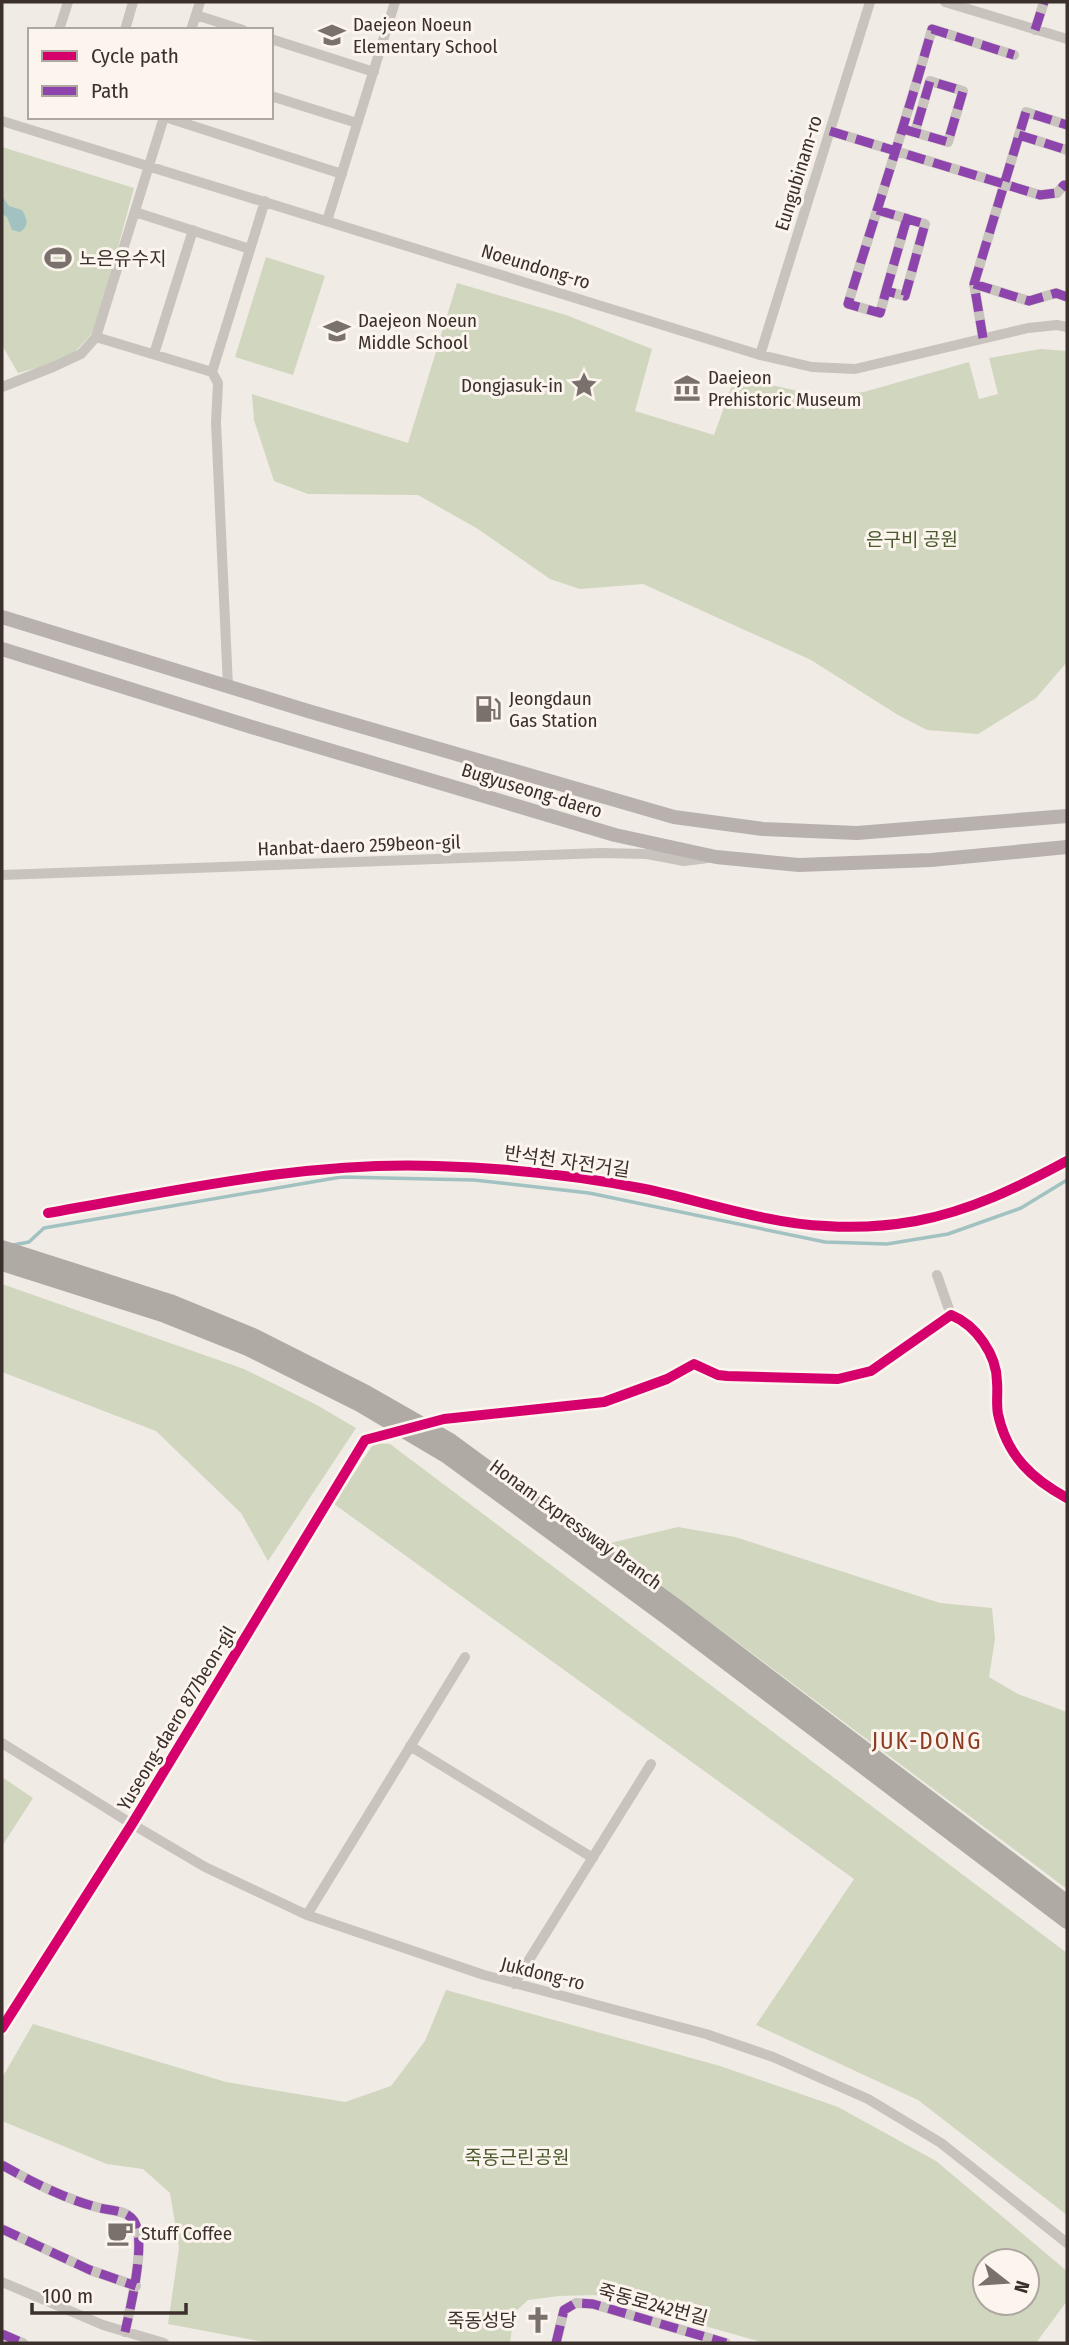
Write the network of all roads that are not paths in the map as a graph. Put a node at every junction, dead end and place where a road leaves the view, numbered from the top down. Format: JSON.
{"nodes":[{"id":1,"x":68,"y":2,"type":"edge"},
{"id":2,"x":133,"y":2,"type":"edge"},
{"id":3,"x":200,"y":2,"type":"edge"},
{"id":4,"x":395,"y":2,"type":"edge"},
{"id":5,"x":870,"y":2,"type":"edge"},
{"id":6,"x":945,"y":2,"type":"edge"},
{"id":7,"x":1044,"y":2,"type":"edge"},
{"id":8,"x":196,"y":15,"type":"junction"},
{"id":9,"x":60,"y":28,"type":"edge"},
{"id":10,"x":126,"y":28,"type":"edge"},
{"id":11,"x":192,"y":28,"type":"edge"},
{"id":12,"x":237,"y":28,"type":"edge"},
{"id":13,"x":1035,"y":30,"type":"junction"},
{"id":14,"x":1067,"y":39,"type":"edge"},
{"id":15,"x":273,"y":40,"type":"edge"},
{"id":16,"x":1014,"y":55,"type":"dead end"},
{"id":17,"x":374,"y":72,"type":"junction"},
{"id":18,"x":273,"y":97,"type":"edge"},
{"id":19,"x":163,"y":119,"type":"edge"},
{"id":20,"x":170,"y":119,"type":"edge"},
{"id":21,"x":2,"y":121,"type":"edge"},
{"id":22,"x":30,"y":123,"type":"edge"},
{"id":23,"x":357,"y":123,"type":"junction"},
{"id":24,"x":1067,"y":125,"type":"edge"},
{"id":25,"x":909,"y":130,"type":"junction"},
{"id":26,"x":830,"y":131,"type":"junction"},
{"id":27,"x":1019,"y":135,"type":"junction"},
{"id":28,"x":1067,"y":150,"type":"edge"},
{"id":29,"x":896,"y":151,"type":"junction"},
{"id":30,"x":149,"y":165,"type":"junction"},
{"id":31,"x":342,"y":174,"type":"junction"},
{"id":32,"x":1066,"y":182,"type":"edge"},
{"id":33,"x":1003,"y":184,"type":"junction"},
{"id":34,"x":265,"y":201,"type":"junction"},
{"id":35,"x":877,"y":210,"type":"junction"},
{"id":36,"x":135,"y":212,"type":"junction"},
{"id":37,"x":907,"y":218,"type":"junction"},
{"id":38,"x":327,"y":220,"type":"junction"},
{"id":39,"x":192,"y":230,"type":"junction"},
{"id":40,"x":250,"y":249,"type":"junction"},
{"id":41,"x":974,"y":284,"type":"junction"},
{"id":42,"x":886,"y":291,"type":"junction"},
{"id":43,"x":1067,"y":297,"type":"edge"},
{"id":44,"x":1067,"y":327,"type":"edge"},
{"id":45,"x":96,"y":337,"type":"junction"},
{"id":46,"x":984,"y":338,"type":"junction"},
{"id":47,"x":154,"y":354,"type":"junction"},
{"id":48,"x":760,"y":355,"type":"junction"},
{"id":49,"x":212,"y":372,"type":"junction"},
{"id":50,"x":2,"y":387,"type":"edge"},
{"id":51,"x":2,"y":617,"type":"edge"},
{"id":52,"x":2,"y":649,"type":"edge"},
{"id":53,"x":228,"y":687,"type":"junction"},
{"id":54,"x":1067,"y":816,"type":"edge"},
{"id":55,"x":1067,"y":847,"type":"edge"},
{"id":56,"x":716,"y":857,"type":"junction"},
{"id":57,"x":2,"y":875,"type":"edge"},
{"id":58,"x":2,"y":1248,"type":"edge"},
{"id":59,"x":2,"y":1263,"type":"edge"},
{"id":60,"x":42,"y":1269,"type":"junction"},
{"id":61,"x":937,"y":1275,"type":"dead end"},
{"id":62,"x":951,"y":1315,"type":"junction"},
{"id":63,"x":444,"y":1419,"type":"dead end"},
{"id":64,"x":365,"y":1440,"type":"tunnel mouth"},
{"id":65,"x":1067,"y":1498,"type":"edge"},
{"id":66,"x":465,"y":1657,"type":"dead end"},
{"id":67,"x":2,"y":1743,"type":"edge"},
{"id":68,"x":410,"y":1746,"type":"junction"},
{"id":69,"x":652,"y":1764,"type":"dead end"},
{"id":70,"x":132,"y":1825,"type":"junction"},
{"id":71,"x":593,"y":1858,"type":"junction"},
{"id":72,"x":1067,"y":1903,"type":"edge"},
{"id":73,"x":307,"y":1915,"type":"junction"},
{"id":74,"x":1067,"y":1921,"type":"edge"},
{"id":75,"x":514,"y":1984,"type":"junction"},
{"id":76,"x":2,"y":2004,"type":"edge"},
{"id":77,"x":12,"y":2012,"type":"junction"},
{"id":78,"x":2,"y":2028,"type":"edge"},
{"id":79,"x":2,"y":2165,"type":"edge"},
{"id":80,"x":5,"y":2230,"type":"edge"},
{"id":81,"x":1067,"y":2243,"type":"edge"},
{"id":82,"x":2,"y":2244,"type":"edge"},
{"id":83,"x":2,"y":2282,"type":"edge"},
{"id":84,"x":136,"y":2286,"type":"junction"},
{"id":85,"x":125,"y":2332,"type":"junction"},
{"id":86,"x":2,"y":2334,"type":"edge"},
{"id":87,"x":23,"y":2343,"type":"edge"},
{"id":88,"x":164,"y":2343,"type":"edge"},
{"id":89,"x":556,"y":2343,"type":"edge"},
{"id":90,"x":726,"y":2343,"type":"edge"}],
"edges":[{"from":1,"to":9,"type":"street"},
{"from":2,"to":10,"type":"street"},
{"from":3,"to":8,"type":"street"},
{"from":4,"to":17,"type":"street"},
{"from":5,"to":26,"type":"street","name":"Eungubinam-ro"},
{"from":6,"to":13,"type":"street"},
{"from":7,"to":13,"type":"street"},
{"from":8,"to":11,"type":"street"},
{"from":8,"to":12,"type":"street"},
{"from":13,"to":14,"type":"street"},
{"from":15,"to":17,"type":"street"},
{"from":16,"to":25,"type":"street"},
{"from":17,"to":23,"type":"street"},
{"from":18,"to":23,"type":"street"},
{"from":19,"to":30,"type":"street"},
{"from":20,"to":31,"type":"street"},
{"from":21,"to":22,"type":"street","name":"Noeundong-ro"},
{"from":22,"to":30,"type":"street","name":"Noeundong-ro"},
{"from":23,"to":31,"type":"street"},
{"from":24,"to":27,"type":"street"},
{"from":25,"to":25,"type":"street"},
{"from":25,"to":29,"type":"street"},
{"from":26,"to":29,"type":"street"},
{"from":26,"to":48,"type":"street","name":"Eungubinam-ro"},
{"from":27,"to":28,"type":"street"},
{"from":27,"to":33,"type":"street"},
{"from":29,"to":33,"type":"street"},
{"from":29,"to":35,"type":"street"},
{"from":30,"to":34,"type":"street","name":"Noeundong-ro"},
{"from":30,"to":36,"type":"street"},
{"from":31,"to":38,"type":"street"},
{"from":32,"to":33,"type":"street"},
{"from":33,"to":41,"type":"street"},
{"from":34,"to":38,"type":"street","name":"Noeundong-ro"},
{"from":34,"to":40,"type":"street"},
{"from":35,"to":37,"type":"street"},
{"from":35,"to":42,"type":"street"},
{"from":36,"to":39,"type":"street"},
{"from":36,"to":45,"type":"street"},
{"from":37,"to":42,"type":"street"},
{"from":37,"to":42,"type":"street"},
{"from":38,"to":48,"type":"street","name":"Noeundong-ro"},
{"from":39,"to":40,"type":"street"},
{"from":39,"to":47,"type":"street"},
{"from":40,"to":49,"type":"street"},
{"from":41,"to":43,"type":"street"},
{"from":41,"to":46,"type":"street"},
{"from":44,"to":46,"type":"street","name":"Noeundong-ro"},
{"from":45,"to":47,"type":"street"},
{"from":45,"to":50,"type":"street"},
{"from":46,"to":48,"type":"street","name":"Noeundong-ro"},
{"from":47,"to":49,"type":"street"},
{"from":49,"to":53,"type":"street"},
{"from":51,"to":53,"type":"main road","name":"Bugyuseong-daero"},
{"from":52,"to":56,"type":"main road","name":"Bugyuseong-daero"},
{"from":53,"to":54,"type":"main road","name":"Bugyuseong-daero"},
{"from":55,"to":56,"type":"main road","name":"Bugyuseong-daero"},
{"from":56,"to":57,"type":"street","name":"Hanbat-daero 259beon-gil"},
{"from":58,"to":60,"type":"highway","name":"Honam Expressway Branch"},
{"from":59,"to":60,"type":"highway","name":"Honam Expressway Branch"},
{"from":60,"to":72,"type":"highway","name":"Honam Expressway Branch"},
{"from":60,"to":74,"type":"highway","name":"Honam Expressway Branch"},
{"from":61,"to":62,"type":"street"},
{"from":62,"to":63,"type":"street"},
{"from":62,"to":65,"type":"street"},
{"from":64,"to":70,"type":"street","name":"Yuseong-daero 877beon-gil"},
{"from":66,"to":68,"type":"street"},
{"from":67,"to":70,"type":"street","name":"Jukdong-ro"},
{"from":68,"to":71,"type":"street"},
{"from":68,"to":73,"type":"street"},
{"from":69,"to":71,"type":"street"},
{"from":70,"to":73,"type":"street","name":"Jukdong-ro"},
{"from":70,"to":77,"type":"street","name":"Yuseong-daero 877beon-gil"},
{"from":71,"to":75,"type":"street"},
{"from":73,"to":75,"type":"street","name":"Jukdong-ro"},
{"from":75,"to":81,"type":"street","name":"Jukdong-ro"},
{"from":76,"to":77,"type":"street"},
{"from":77,"to":78,"type":"street","name":"Yuseong-daero 877beon-gil"},
{"from":79,"to":84,"type":"street"},
{"from":80,"to":82,"type":"street"},
{"from":80,"to":84,"type":"street"},
{"from":83,"to":85,"type":"street"},
{"from":84,"to":85,"type":"street"},
{"from":85,"to":88,"type":"street"},
{"from":86,"to":87,"type":"street"},
{"from":89,"to":90,"type":"street","name":"죽동로242번길"}]}
